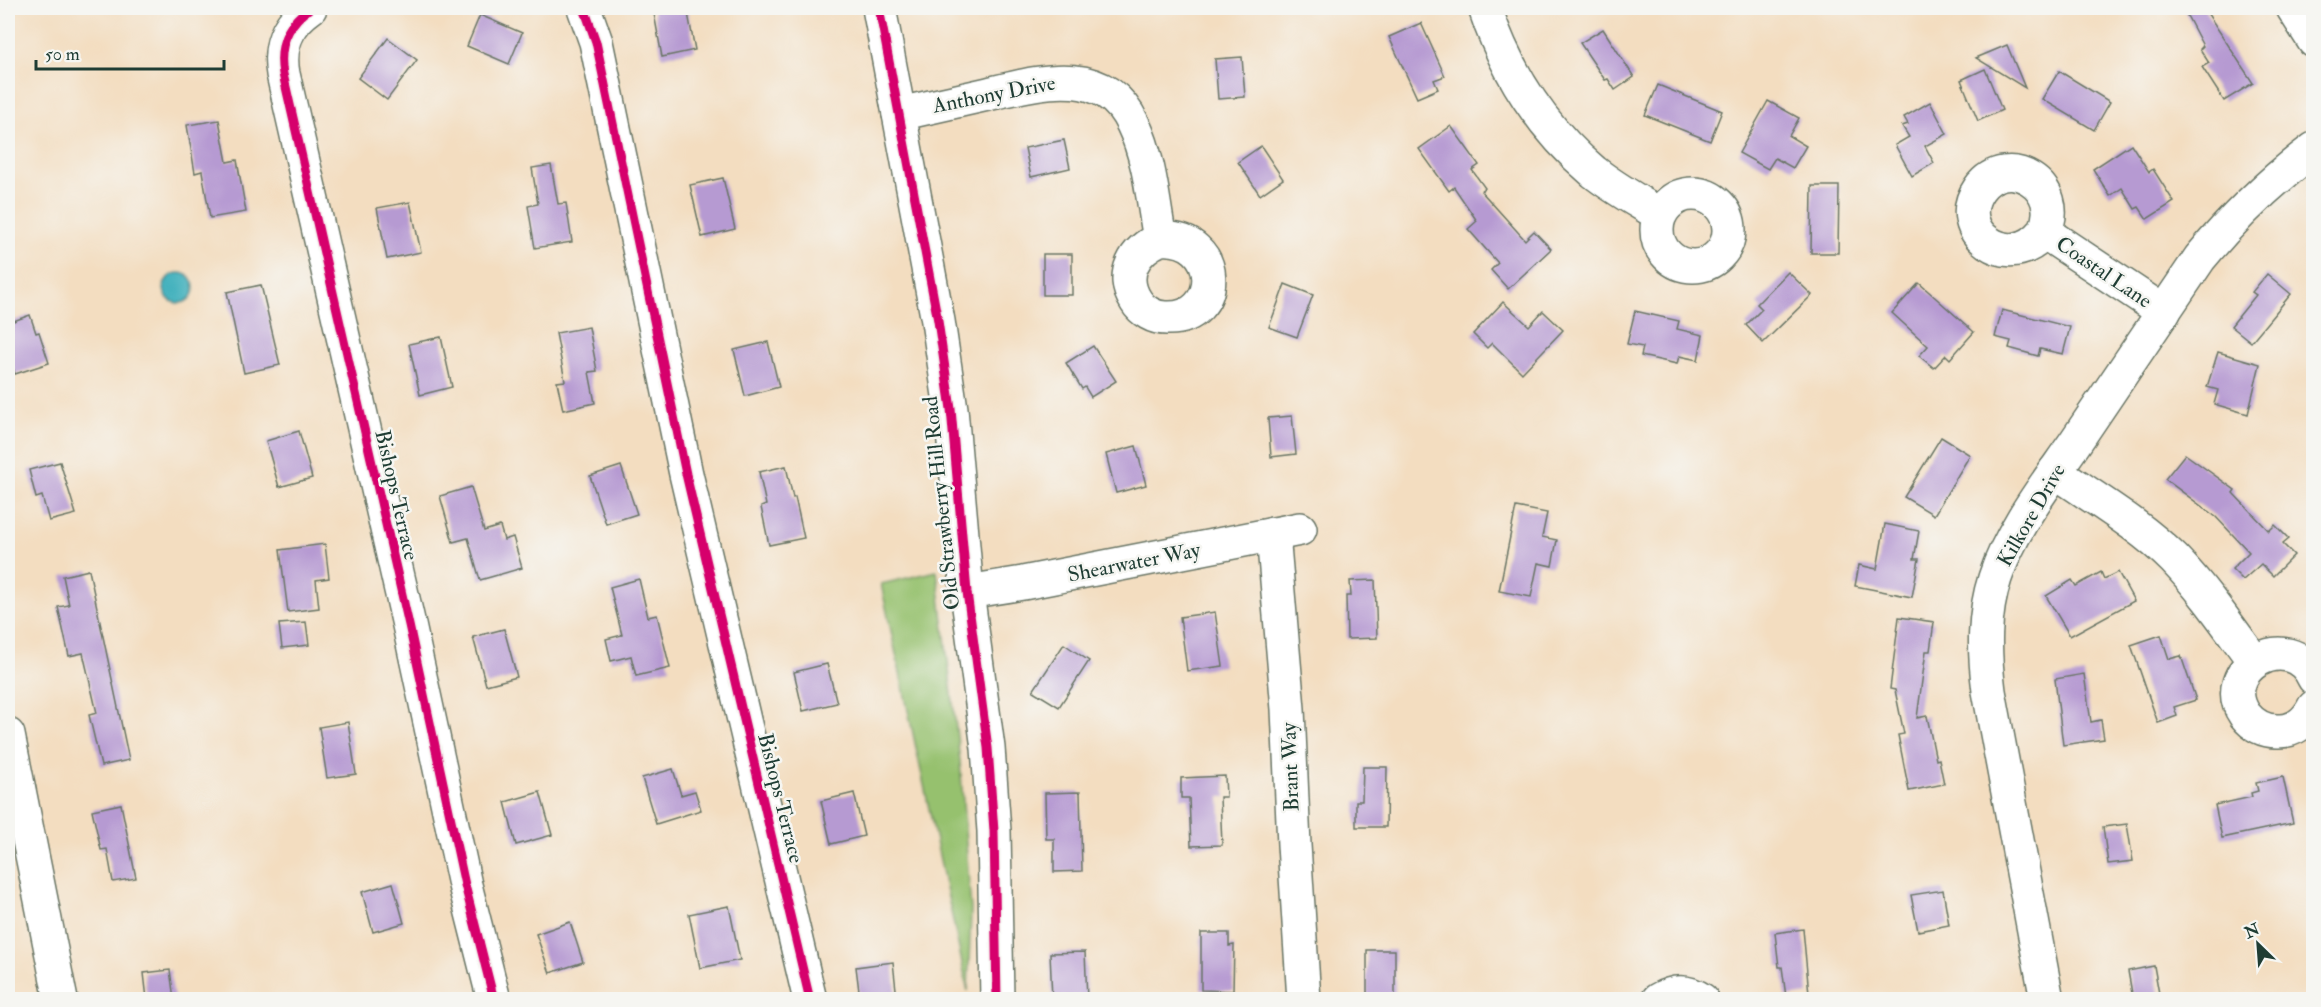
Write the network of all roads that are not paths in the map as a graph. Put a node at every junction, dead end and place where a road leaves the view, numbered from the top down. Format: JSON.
{"nodes":[{"id":1,"x":310,"y":8,"type":"edge"},
{"id":2,"x":584,"y":8,"type":"edge"},
{"id":3,"x":879,"y":8,"type":"edge"},
{"id":4,"x":1485,"y":8,"type":"edge"},
{"id":5,"x":2293,"y":8,"type":"edge"},
{"id":6,"x":2313,"y":41,"type":"edge"},
{"id":7,"x":899,"y":114,"type":"junction"},
{"id":8,"x":2313,"y":149,"type":"edge"},
{"id":9,"x":1660,"y":215,"type":"dead end"},
{"id":10,"x":2044,"y":232,"type":"dead end"},
{"id":11,"x":1160,"y":239,"type":"dead end"},
{"id":12,"x":2164,"y":312,"type":"junction"},
{"id":13,"x":2055,"y":471,"type":"junction"},
{"id":14,"x":1287,"y":531,"type":"joint"},
{"id":15,"x":967,"y":592,"type":"junction"},
{"id":16,"x":2254,"y":661,"type":"junction"},
{"id":17,"x":2313,"y":678,"type":"edge"},
{"id":18,"x":2313,"y":707,"type":"edge"},
{"id":19,"x":8,"y":735,"type":"edge"},
{"id":20,"x":61,"y":999,"type":"edge"},
{"id":21,"x":494,"y":999,"type":"edge"},
{"id":22,"x":810,"y":999,"type":"edge"},
{"id":23,"x":997,"y":999,"type":"edge"},
{"id":24,"x":1304,"y":999,"type":"edge"},
{"id":25,"x":1659,"y":999,"type":"edge"},
{"id":26,"x":1702,"y":999,"type":"edge"},
{"id":27,"x":2047,"y":999,"type":"edge"}],
"edges":[{"from":1,"to":21,"type":"street","name":"Bishops Terrace"},
{"from":2,"to":22,"type":"street","name":"Bishops Terrace"},
{"from":3,"to":7,"type":"street","name":"Old Strawberry Hill Road"},
{"from":4,"to":9,"type":"street"},
{"from":5,"to":6,"type":"street"},
{"from":7,"to":11,"type":"street","name":"Anthony Drive"},
{"from":7,"to":15,"type":"street","name":"Old Strawberry Hill Road"},
{"from":8,"to":12,"type":"street","name":"Kilkore Drive"},
{"from":10,"to":12,"type":"street","name":"Coastal Lane"},
{"from":12,"to":13,"type":"street","name":"Kilkore Drive"},
{"from":13,"to":16,"type":"street"},
{"from":13,"to":27,"type":"street","name":"Kilkore Drive"},
{"from":14,"to":15,"type":"street","name":"Shearwater Way"},
{"from":14,"to":24,"type":"street","name":"Brant Way"},
{"from":15,"to":23,"type":"street","name":"Old Strawberry Hill Road"},
{"from":16,"to":17,"type":"street"},
{"from":16,"to":18,"type":"street"},
{"from":19,"to":20,"type":"street"},
{"from":25,"to":26,"type":"street"}]}
